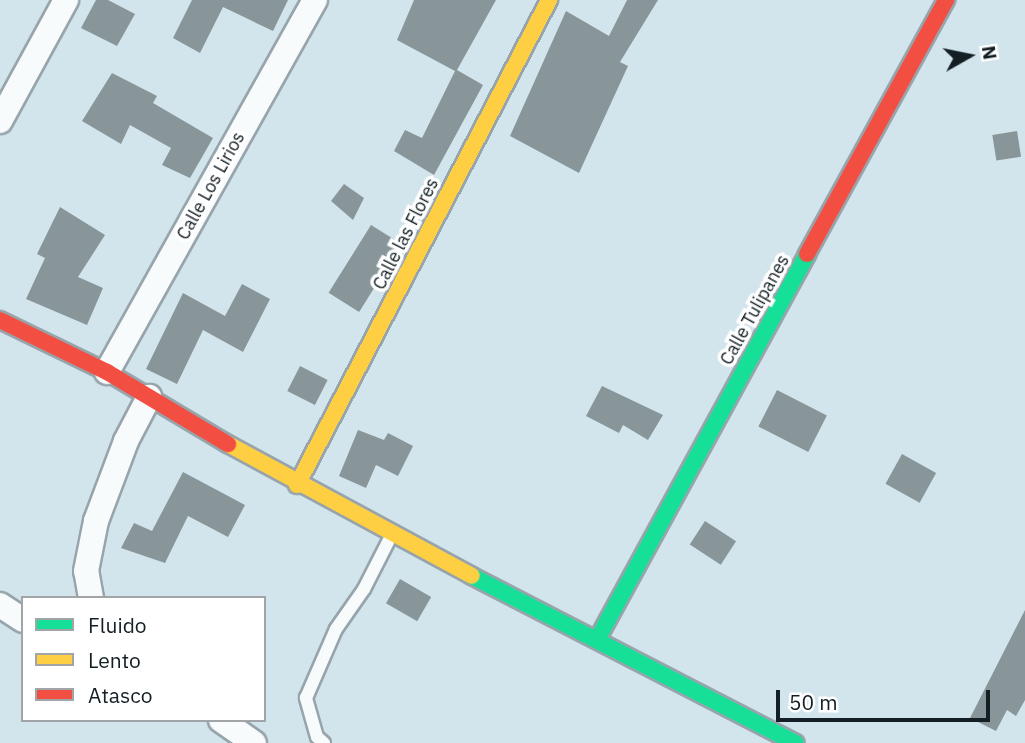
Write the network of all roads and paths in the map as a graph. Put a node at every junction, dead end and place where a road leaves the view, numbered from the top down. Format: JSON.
{"nodes":[{"id":1,"x":66,"y":0,"type":"edge"},
{"id":2,"x":315,"y":0,"type":"edge"},
{"id":3,"x":549,"y":0,"type":"edge"},
{"id":4,"x":946,"y":0,"type":"edge"},
{"id":5,"x":0,"y":121,"type":"edge"},
{"id":6,"x":0,"y":320,"type":"edge"},
{"id":7,"x":107,"y":372,"type":"junction"},
{"id":8,"x":149,"y":397,"type":"junction"},
{"id":9,"x":297,"y":485,"type":"junction"},
{"id":10,"x":391,"y":535,"type":"junction"},
{"id":11,"x":90,"y":596,"type":"edge"},
{"id":12,"x":0,"y":605,"type":"edge"},
{"id":13,"x":21,"y":619,"type":"edge"},
{"id":14,"x":597,"y":638,"type":"junction"},
{"id":15,"x":224,"y":722,"type":"edge"},
{"id":16,"x":254,"y":743,"type":"edge"},
{"id":17,"x":324,"y":743,"type":"edge"},
{"id":18,"x":794,"y":743,"type":"edge"}],
"edges":[{"from":1,"to":5,"type":"street"},
{"from":2,"to":7,"type":"street","name":"Calle Los Lirios"},
{"from":3,"to":9,"type":"street","name":"Calle las Flores"},
{"from":4,"to":14,"type":"street","name":"Calle Tulipanes"},
{"from":6,"to":7,"type":"street"},
{"from":7,"to":8,"type":"street"},
{"from":8,"to":9,"type":"street"},
{"from":8,"to":11,"type":"street"},
{"from":9,"to":10,"type":"street"},
{"from":10,"to":14,"type":"street"},
{"from":10,"to":17,"type":"lane"},
{"from":12,"to":13,"type":"street"},
{"from":14,"to":18,"type":"street"},
{"from":15,"to":16,"type":"street"}]}
